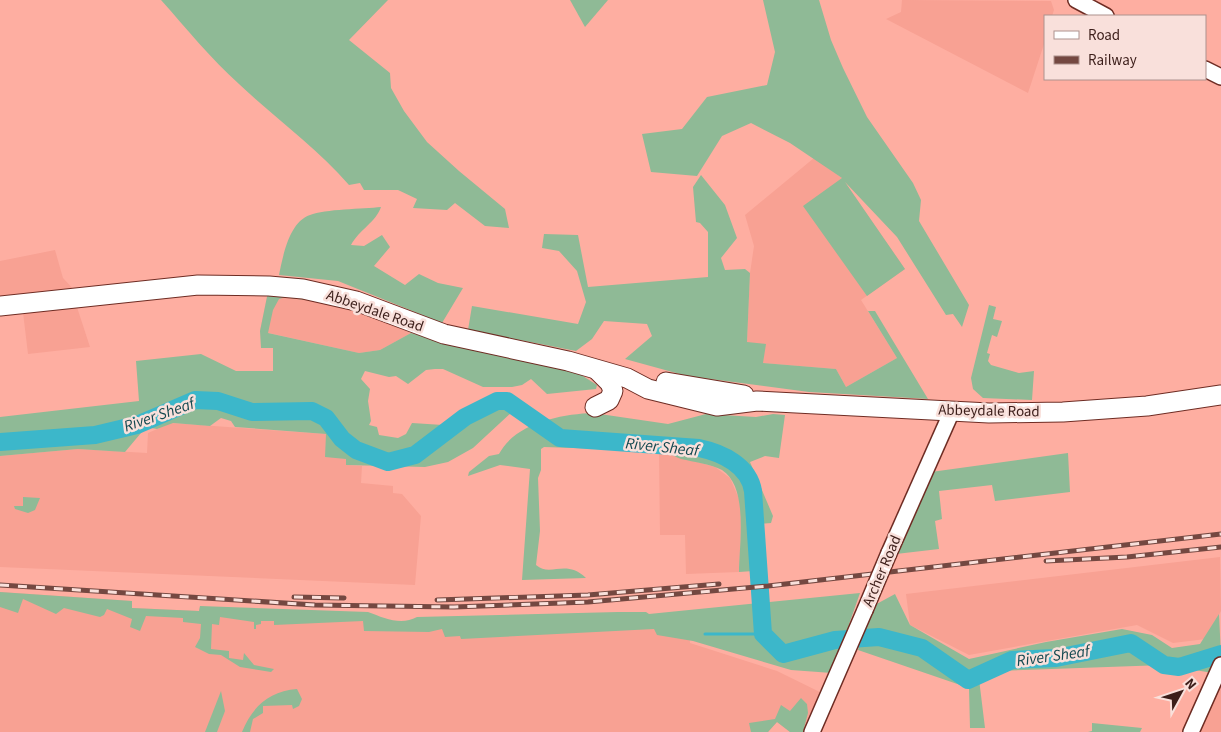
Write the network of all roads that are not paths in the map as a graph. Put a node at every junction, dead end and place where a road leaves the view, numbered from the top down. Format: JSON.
{"nodes":[{"id":1,"x":1076,"y":0,"type":"edge"},
{"id":2,"x":1104,"y":15,"type":"edge"},
{"id":3,"x":1206,"y":70,"type":"edge"},
{"id":4,"x":1221,"y":78,"type":"edge"},
{"id":5,"x":0,"y":306,"type":"edge"},
{"id":6,"x":597,"y":369,"type":"junction"},
{"id":7,"x":627,"y":378,"type":"junction"},
{"id":8,"x":674,"y":388,"type":"junction"},
{"id":9,"x":1221,"y":394,"type":"edge"},
{"id":10,"x":750,"y":398,"type":"junction"},
{"id":11,"x":594,"y":407,"type":"dead end"},
{"id":12,"x":952,"y":411,"type":"junction"},
{"id":13,"x":1219,"y":670,"type":"edge"},
{"id":14,"x":812,"y":732,"type":"edge"},
{"id":15,"x":1191,"y":732,"type":"edge"}],
"edges":[{"from":1,"to":2,"type":"street"},
{"from":3,"to":4,"type":"street"},
{"from":5,"to":6,"type":"main road","name":"Abbeydale Road"},
{"from":6,"to":7,"type":"main road","name":"Abbeydale Road"},
{"from":6,"to":11,"type":"main road"},
{"from":7,"to":8,"type":"main road","name":"Abbeydale Road"},
{"from":7,"to":8,"type":"main road","name":"Abbeydale Road"},
{"from":8,"to":10,"type":"main road","name":"Abbeydale Road"},
{"from":8,"to":10,"type":"main road","name":"Abbeydale Road"},
{"from":8,"to":10,"type":"main road","name":"Abbeydale Road"},
{"from":9,"to":12,"type":"main road","name":"Abbeydale Road"},
{"from":10,"to":12,"type":"main road","name":"Abbeydale Road"},
{"from":12,"to":14,"type":"street","name":"Archer Road","bridge":true},
{"from":13,"to":15,"type":"street"}]}
